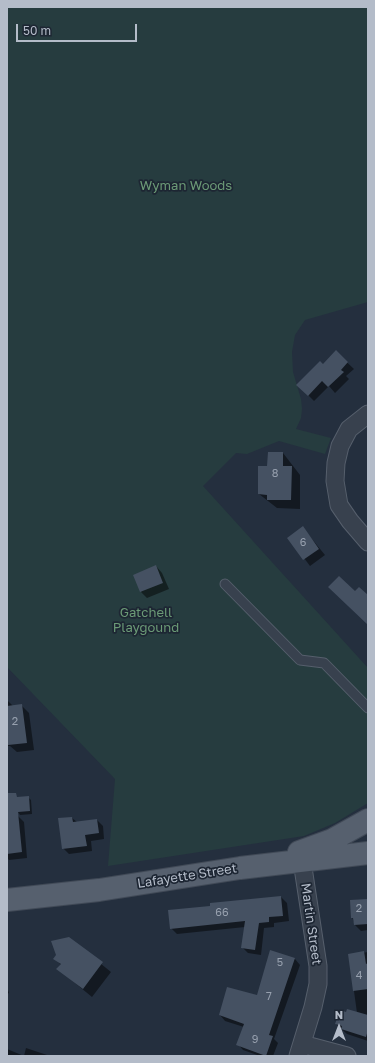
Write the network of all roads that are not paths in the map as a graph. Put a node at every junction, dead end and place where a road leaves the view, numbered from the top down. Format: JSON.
{"nodes":[{"id":1,"x":368,"y":414,"type":"edge"},
{"id":2,"x":368,"y":542,"type":"edge"},
{"id":3,"x":225,"y":584,"type":"dead end"},
{"id":4,"x":368,"y":708,"type":"edge"},
{"id":5,"x":368,"y":820,"type":"edge"},
{"id":6,"x":368,"y":853,"type":"edge"},
{"id":7,"x":302,"y":861,"type":"junction"},
{"id":8,"x":255,"y":866,"type":"junction"},
{"id":9,"x":7,"y":900,"type":"edge"},
{"id":10,"x":300,"y":1050,"type":"edge"},
{"id":11,"x":347,"y":1056,"type":"edge"}],
"edges":[{"from":1,"to":2,"type":"street"},
{"from":3,"to":4,"type":"lane"},
{"from":5,"to":8,"type":"main road"},
{"from":6,"to":7,"type":"main road","name":"Lafayette Street"},
{"from":7,"to":8,"type":"main road","name":"Lafayette Street"},
{"from":7,"to":10,"type":"street","name":"Martin Street"},
{"from":8,"to":9,"type":"main road","name":"Lafayette Street"},
{"from":10,"to":11,"type":"street"}]}
